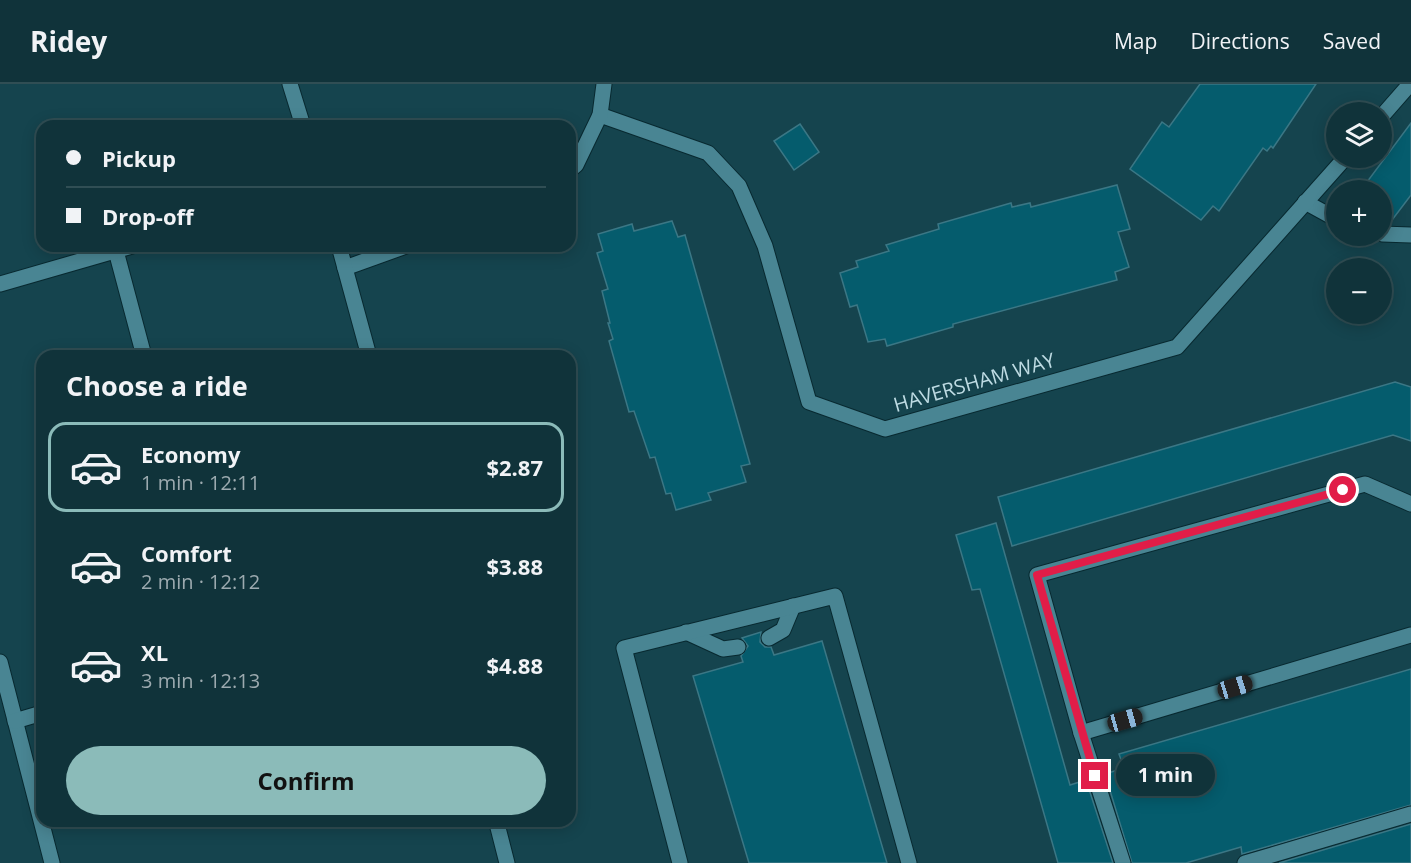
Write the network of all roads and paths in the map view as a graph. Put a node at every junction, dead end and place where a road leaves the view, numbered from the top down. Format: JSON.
{"nodes":[{"id":1,"x":290,"y":84,"type":"edge"},
{"id":2,"x":604,"y":84,"type":"edge"},
{"id":3,"x":1410,"y":84,"type":"edge"},
{"id":4,"x":1392,"y":105,"type":"edge"},
{"id":5,"x":600,"y":115,"type":"junction"},
{"id":6,"x":301,"y":120,"type":"edge"},
{"id":7,"x":576,"y":165,"type":"edge"},
{"id":8,"x":1336,"y":168,"type":"edge"},
{"id":9,"x":1305,"y":202,"type":"junction"},
{"id":10,"x":1326,"y":214,"type":"edge"},
{"id":11,"x":1392,"y":234,"type":"edge"},
{"id":12,"x":1411,"y":235,"type":"edge"},
{"id":13,"x":112,"y":252,"type":"edge"},
{"id":14,"x":116,"y":252,"type":"edge"},
{"id":15,"x":341,"y":252,"type":"edge"},
{"id":16,"x":389,"y":252,"type":"edge"},
{"id":17,"x":345,"y":268,"type":"junction"},
{"id":18,"x":0,"y":284,"type":"edge"},
{"id":19,"x":142,"y":350,"type":"edge"},
{"id":20,"x":367,"y":350,"type":"edge"},
{"id":21,"x":1411,"y":504,"type":"edge"},
{"id":22,"x":793,"y":606,"type":"junction"},
{"id":23,"x":686,"y":632,"type":"junction"},
{"id":24,"x":1411,"y":634,"type":"edge"},
{"id":25,"x":768,"y":638,"type":"dead end"},
{"id":26,"x":738,"y":647,"type":"dead end"},
{"id":27,"x":0,"y":662,"type":"edge"},
{"id":28,"x":36,"y":715,"type":"edge"},
{"id":29,"x":15,"y":721,"type":"junction"},
{"id":30,"x":1081,"y":733,"type":"junction"},
{"id":31,"x":36,"y":802,"type":"edge"},
{"id":32,"x":1411,"y":814,"type":"edge"},
{"id":33,"x":43,"y":827,"type":"edge"},
{"id":34,"x":498,"y":827,"type":"edge"},
{"id":35,"x":52,"y":863,"type":"edge"},
{"id":36,"x":507,"y":863,"type":"edge"},
{"id":37,"x":680,"y":863,"type":"edge"},
{"id":38,"x":909,"y":863,"type":"edge"},
{"id":39,"x":1123,"y":863,"type":"edge"},
{"id":40,"x":1245,"y":863,"type":"edge"}],
"edges":[{"from":1,"to":6,"type":"street"},
{"from":2,"to":5,"type":"street"},
{"from":3,"to":4,"type":"street"},
{"from":5,"to":7,"type":"street"},
{"from":5,"to":9,"type":"street","name":"HAVERSHAM WAY"},
{"from":8,"to":9,"type":"street","name":"HAVERSHAM WAY"},
{"from":9,"to":10,"type":"street"},
{"from":11,"to":12,"type":"street"},
{"from":13,"to":18,"type":"street"},
{"from":14,"to":19,"type":"street"},
{"from":15,"to":17,"type":"street"},
{"from":16,"to":17,"type":"street"},
{"from":17,"to":20,"type":"street"},
{"from":21,"to":30,"type":"street"},
{"from":22,"to":23,"type":"street"},
{"from":22,"to":25,"type":"street"},
{"from":22,"to":38,"type":"street"},
{"from":23,"to":26,"type":"street"},
{"from":23,"to":37,"type":"street"},
{"from":24,"to":30,"type":"street"},
{"from":27,"to":29,"type":"street"},
{"from":28,"to":29,"type":"street"},
{"from":29,"to":31,"type":"street"},
{"from":30,"to":39,"type":"street"},
{"from":32,"to":40,"type":"street"},
{"from":33,"to":35,"type":"street"},
{"from":34,"to":36,"type":"street"}]}
